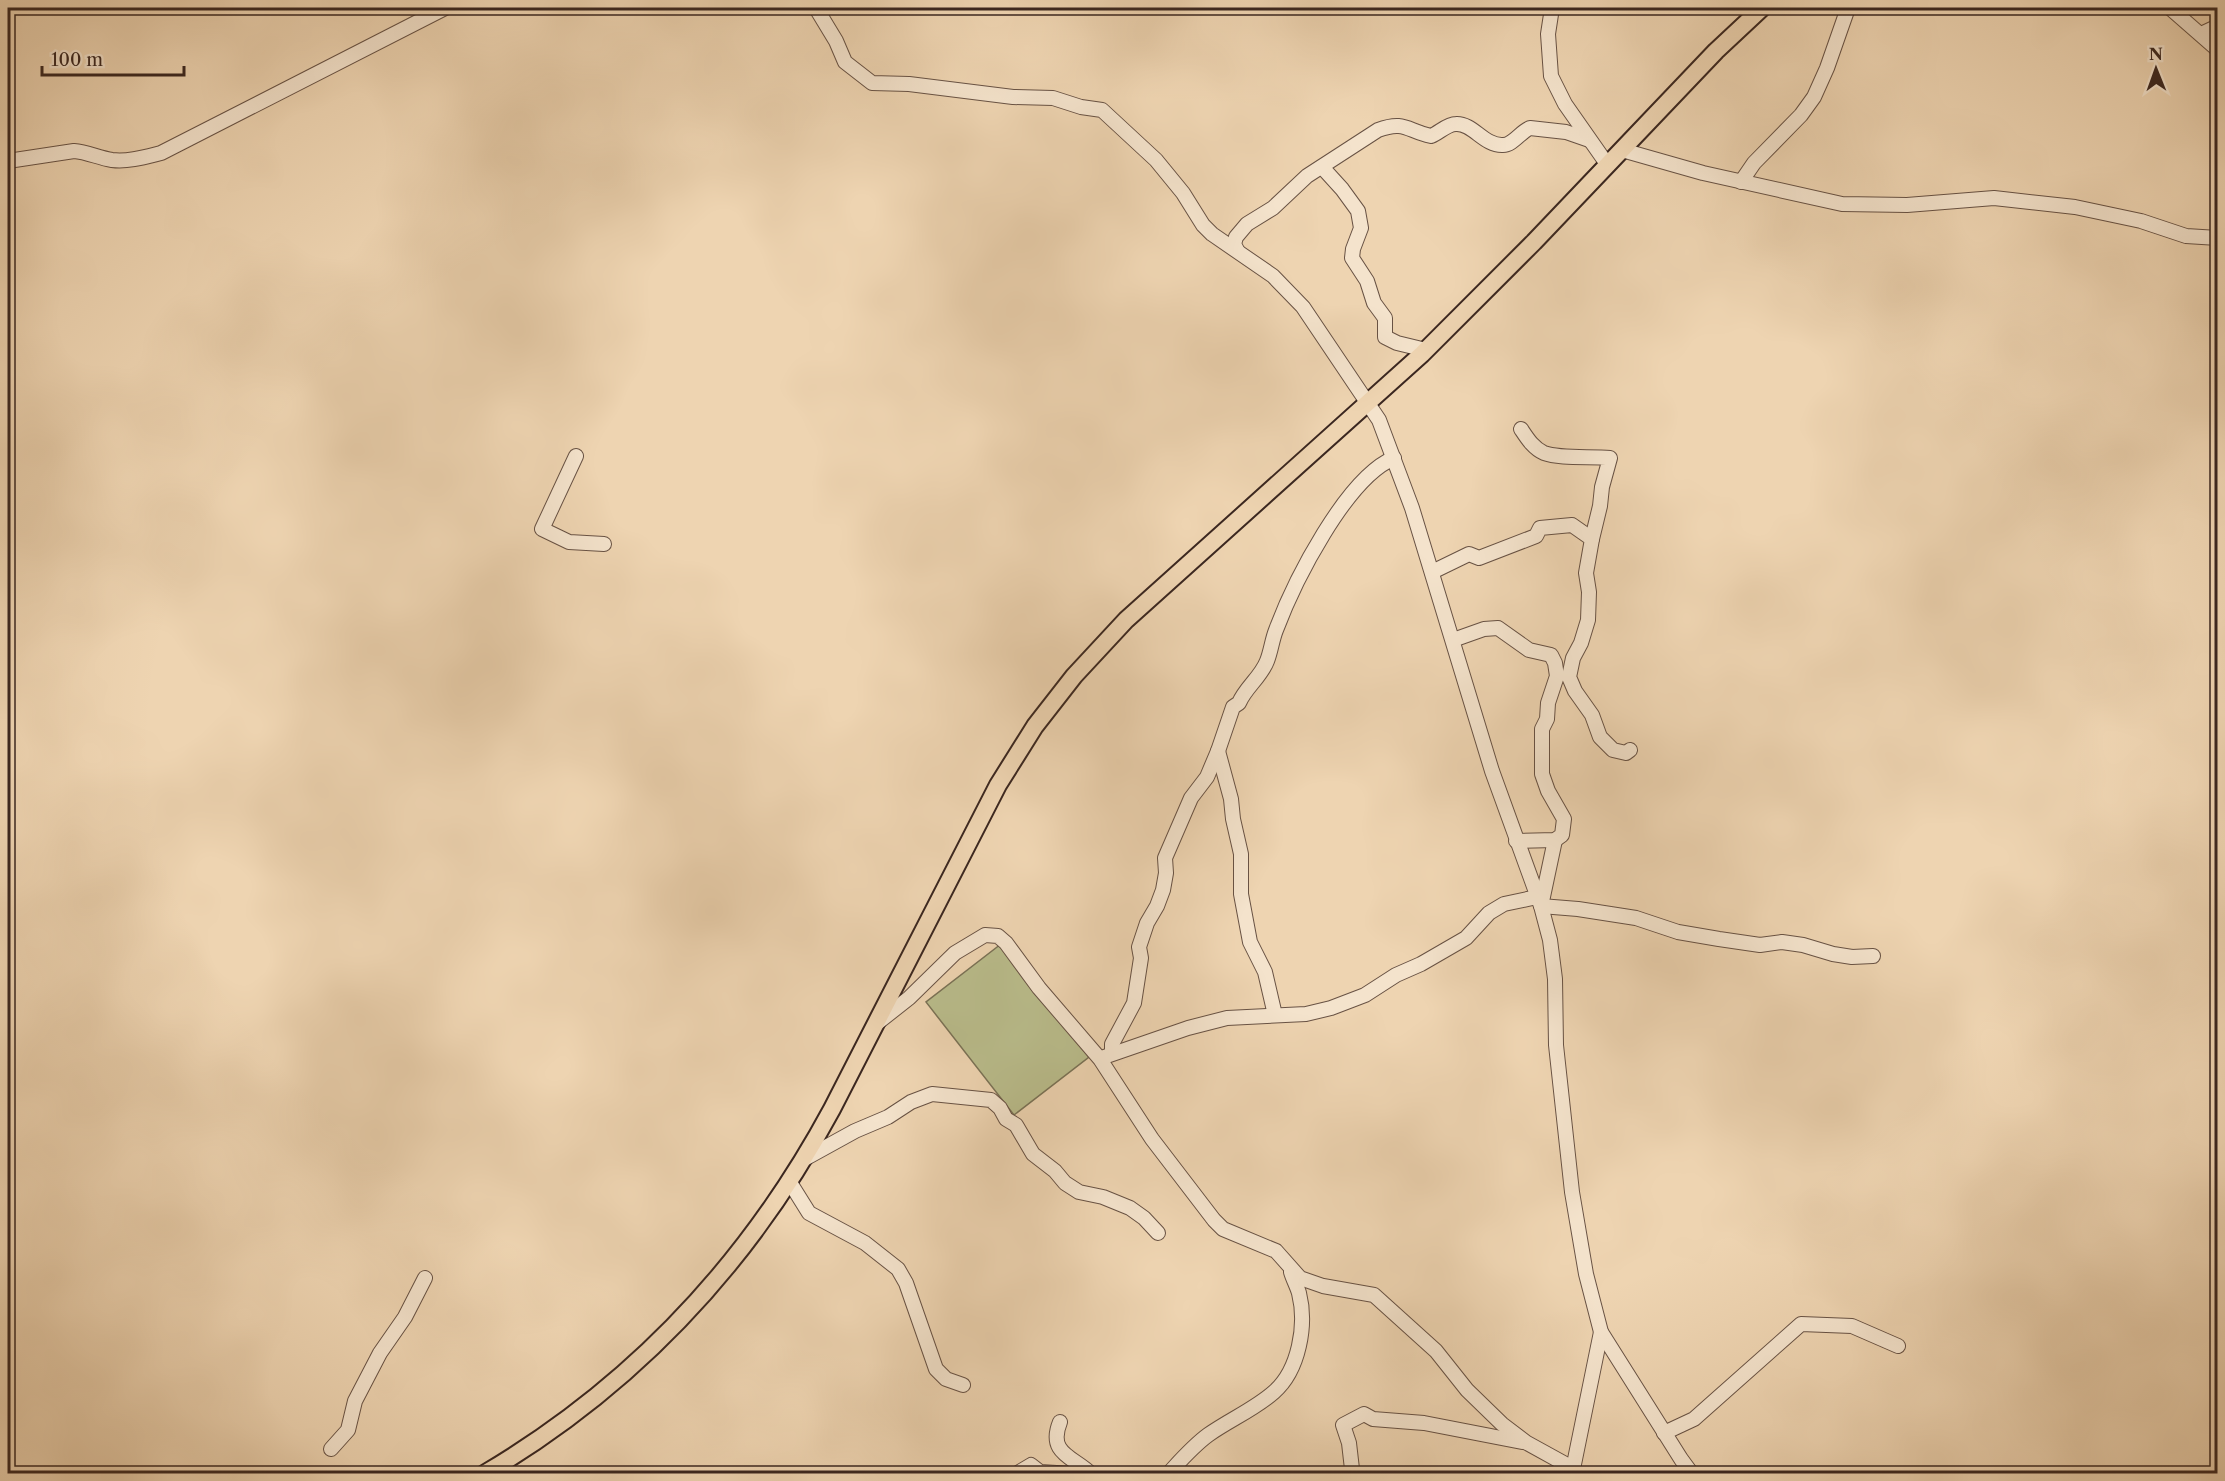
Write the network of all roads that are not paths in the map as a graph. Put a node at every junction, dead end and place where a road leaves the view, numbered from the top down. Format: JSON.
{"nodes":[{"id":1,"x":445,"y":8,"type":"edge"},
{"id":2,"x":816,"y":8,"type":"edge"},
{"id":3,"x":1552,"y":8,"type":"edge"},
{"id":4,"x":1762,"y":8,"type":"edge"},
{"id":5,"x":1848,"y":8,"type":"edge"},
{"id":6,"x":2170,"y":8,"type":"edge"},
{"id":7,"x":2217,"y":26,"type":"edge"},
{"id":8,"x":2201,"y":34,"type":"junction"},
{"id":9,"x":2217,"y":50,"type":"edge"},
{"id":10,"x":1589,"y":140,"type":"junction"},
{"id":11,"x":1622,"y":150,"type":"junction"},
{"id":12,"x":8,"y":161,"type":"edge"},
{"id":13,"x":1607,"y":164,"type":"junction"},
{"id":14,"x":1322,"y":167,"type":"junction"},
{"id":15,"x":1741,"y":182,"type":"junction"},
{"id":16,"x":2217,"y":238,"type":"edge"},
{"id":17,"x":1236,"y":250,"type":"junction"},
{"id":18,"x":1426,"y":350,"type":"junction"},
{"id":19,"x":1368,"y":402,"type":"junction"},
{"id":20,"x":1521,"y":429,"type":"dead end"},
{"id":21,"x":576,"y":456,"type":"dead end"},
{"id":22,"x":1394,"y":458,"type":"junction"},
{"id":23,"x":1592,"y":539,"type":"junction"},
{"id":24,"x":604,"y":543,"type":"dead end"},
{"id":25,"x":1432,"y":572,"type":"junction"},
{"id":26,"x":1453,"y":640,"type":"junction"},
{"id":27,"x":1630,"y":750,"type":"dead end"},
{"id":28,"x":1218,"y":751,"type":"junction"},
{"id":29,"x":1556,"y":840,"type":"junction"},
{"id":30,"x":1516,"y":841,"type":"junction"},
{"id":31,"x":1539,"y":901,"type":"junction"},
{"id":32,"x":1873,"y":956,"type":"dead end"},
{"id":33,"x":1275,"y":1015,"type":"junction"},
{"id":34,"x":875,"y":1025,"type":"junction"},
{"id":35,"x":1106,"y":1056,"type":"junction"},
{"id":36,"x":806,"y":1158,"type":"junction"},
{"id":37,"x":789,"y":1181,"type":"junction"},
{"id":38,"x":1158,"y":1233,"type":"dead end"},
{"id":39,"x":1289,"y":1268,"type":"junction"},
{"id":40,"x":425,"y":1278,"type":"dead end"},
{"id":41,"x":1601,"y":1332,"type":"junction"},
{"id":42,"x":1898,"y":1346,"type":"dead end"},
{"id":43,"x":963,"y":1385,"type":"dead end"},
{"id":44,"x":1060,"y":1422,"type":"dead end"},
{"id":45,"x":1664,"y":1433,"type":"junction"},
{"id":46,"x":1527,"y":1443,"type":"junction"},
{"id":47,"x":331,"y":1449,"type":"dead end"},
{"id":48,"x":1569,"y":1470,"type":"edge"},
{"id":49,"x":484,"y":1473,"type":"edge"},
{"id":50,"x":1016,"y":1473,"type":"edge"},
{"id":51,"x":1073,"y":1473,"type":"edge"},
{"id":52,"x":1090,"y":1473,"type":"edge"},
{"id":53,"x":1168,"y":1473,"type":"edge"},
{"id":54,"x":1355,"y":1473,"type":"edge"},
{"id":55,"x":1692,"y":1473,"type":"edge"}],
"edges":[{"from":1,"to":12,"type":"street"},
{"from":2,"to":17,"type":"street"},
{"from":3,"to":10,"type":"street"},
{"from":4,"to":11,"type":"main road"},
{"from":5,"to":15,"type":"street"},
{"from":6,"to":8,"type":"street"},
{"from":7,"to":8,"type":"street"},
{"from":8,"to":9,"type":"street"},
{"from":10,"to":13,"type":"street"},
{"from":10,"to":14,"type":"street"},
{"from":11,"to":13,"type":"main road"},
{"from":11,"to":15,"type":"street"},
{"from":13,"to":18,"type":"main road"},
{"from":14,"to":17,"type":"street"},
{"from":14,"to":18,"type":"street"},
{"from":15,"to":16,"type":"street"},
{"from":17,"to":19,"type":"street"},
{"from":18,"to":19,"type":"main road"},
{"from":19,"to":22,"type":"street"},
{"from":19,"to":34,"type":"main road"},
{"from":20,"to":23,"type":"street"},
{"from":21,"to":24,"type":"street"},
{"from":22,"to":25,"type":"street"},
{"from":22,"to":28,"type":"street"},
{"from":23,"to":25,"type":"street"},
{"from":23,"to":27,"type":"street"},
{"from":25,"to":26,"type":"street"},
{"from":26,"to":29,"type":"street"},
{"from":26,"to":30,"type":"street"},
{"from":28,"to":33,"type":"street"},
{"from":28,"to":35,"type":"street"},
{"from":29,"to":30,"type":"street"},
{"from":29,"to":31,"type":"street"},
{"from":30,"to":31,"type":"street"},
{"from":31,"to":32,"type":"street"},
{"from":31,"to":33,"type":"street"},
{"from":31,"to":41,"type":"street"},
{"from":33,"to":35,"type":"street"},
{"from":34,"to":35,"type":"street"},
{"from":34,"to":36,"type":"main road"},
{"from":35,"to":39,"type":"street"},
{"from":36,"to":37,"type":"main road"},
{"from":36,"to":38,"type":"street"},
{"from":37,"to":43,"type":"street"},
{"from":37,"to":49,"type":"main road"},
{"from":39,"to":46,"type":"street"},
{"from":39,"to":53,"type":"street"},
{"from":40,"to":47,"type":"street"},
{"from":41,"to":45,"type":"street"},
{"from":41,"to":48,"type":"street"},
{"from":42,"to":45,"type":"street"},
{"from":44,"to":52,"type":"street"},
{"from":45,"to":55,"type":"street"},
{"from":46,"to":48,"type":"street"},
{"from":46,"to":54,"type":"street"},
{"from":50,"to":51,"type":"street"}]}
